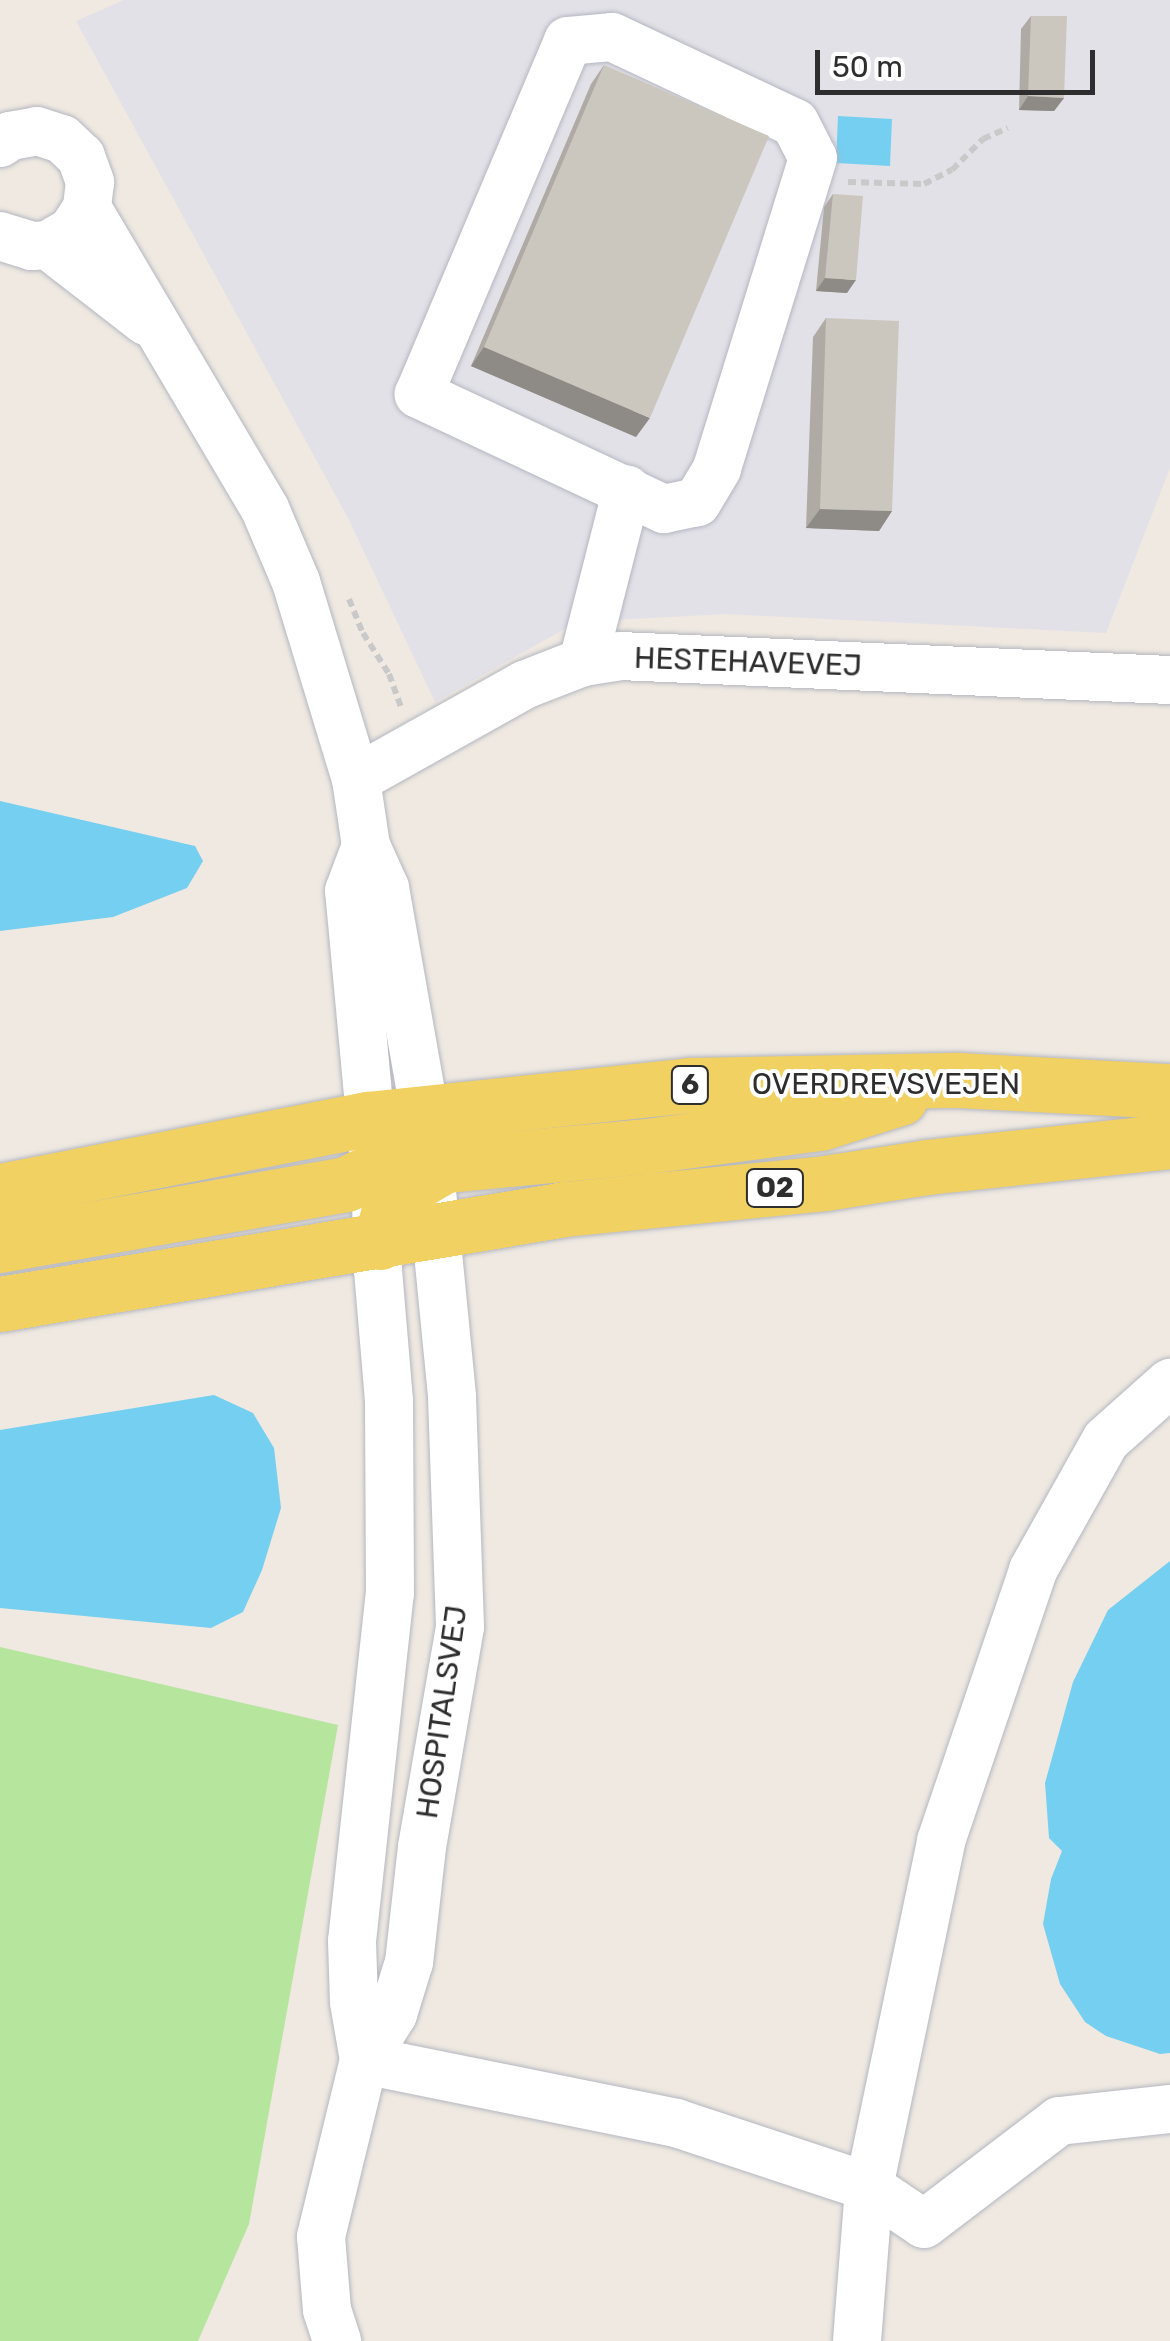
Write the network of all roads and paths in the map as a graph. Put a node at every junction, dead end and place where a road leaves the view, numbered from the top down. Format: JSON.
{"nodes":[{"id":1,"x":1008,"y":128,"type":"dead end"},
{"id":2,"x":0,"y":143,"type":"edge"},
{"id":3,"x":806,"y":181,"type":"junction"},
{"id":4,"x":87,"y":208,"type":"junction"},
{"id":5,"x":0,"y":236,"type":"edge"},
{"id":6,"x":48,"y":244,"type":"junction"},
{"id":7,"x":158,"y":329,"type":"junction"},
{"id":8,"x":627,"y":490,"type":"junction"},
{"id":9,"x":583,"y":662,"type":"junction"},
{"id":10,"x":1170,"y":680,"type":"edge"},
{"id":11,"x":356,"y":779,"type":"junction"},
{"id":12,"x":366,"y":846,"type":"junction"},
{"id":13,"x":958,"y":1080,"type":"junction"},
{"id":14,"x":1170,"y":1090,"type":"edge"},
{"id":15,"x":424,"y":1110,"type":"junction"},
{"id":16,"x":1170,"y":1140,"type":"edge"},
{"id":17,"x":371,"y":1145,"type":"junction"},
{"id":18,"x":430,"y":1172,"type":"junction"},
{"id":19,"x":0,"y":1192,"type":"edge"},
{"id":20,"x":435,"y":1232,"type":"junction"},
{"id":21,"x":380,"y":1242,"type":"junction"},
{"id":22,"x":0,"y":1244,"type":"edge"},
{"id":23,"x":0,"y":1304,"type":"edge"},
{"id":24,"x":1170,"y":1383,"type":"edge"},
{"id":25,"x":364,"y":2060,"type":"junction"},
{"id":26,"x":1170,"y":2110,"type":"edge"},
{"id":27,"x":869,"y":2187,"type":"junction"},
{"id":28,"x":337,"y":2341,"type":"edge"},
{"id":29,"x":857,"y":2341,"type":"edge"}],
"edges":[{"from":1,"to":3,"type":"path"},
{"from":2,"to":4,"type":"street"},
{"from":3,"to":8,"type":"street"},
{"from":3,"to":8,"type":"street"},
{"from":4,"to":6,"type":"street"},
{"from":4,"to":7,"type":"street"},
{"from":5,"to":6,"type":"street"},
{"from":6,"to":7,"type":"street"},
{"from":7,"to":11,"type":"street"},
{"from":8,"to":9,"type":"street"},
{"from":9,"to":10,"type":"street","name":"HESTEHAVEVEJ"},
{"from":9,"to":11,"type":"street","name":"HESTEHAVEVEJ"},
{"from":11,"to":12,"type":"street"},
{"from":12,"to":15,"type":"street"},
{"from":12,"to":17,"type":"street"},
{"from":13,"to":14,"type":"main road","name":"OVERDREVSVEJEN","number":"6"},
{"from":13,"to":15,"type":"main road","name":"OVERDREVSVEJEN","number":"6"},
{"from":13,"to":18,"type":"main road"},
{"from":15,"to":17,"type":"main road"},
{"from":15,"to":18,"type":"street"},
{"from":16,"to":20,"type":"main road","number":"O2"},
{"from":17,"to":19,"type":"main road"},
{"from":17,"to":21,"type":"street"},
{"from":17,"to":22,"type":"main road"},
{"from":18,"to":20,"type":"street"},
{"from":18,"to":21,"type":"main road"},
{"from":20,"to":21,"type":"main road","number":"O2"},
{"from":20,"to":25,"type":"street","name":"HOSPITALSVEJ"},
{"from":21,"to":23,"type":"main road","number":"O2"},
{"from":21,"to":25,"type":"street","name":"HOSPITALSVEJ"},
{"from":24,"to":27,"type":"street"},
{"from":25,"to":27,"type":"street"},
{"from":25,"to":28,"type":"street","name":"HOSPITALSVEJ"},
{"from":26,"to":27,"type":"street"},
{"from":27,"to":29,"type":"street"}]}
